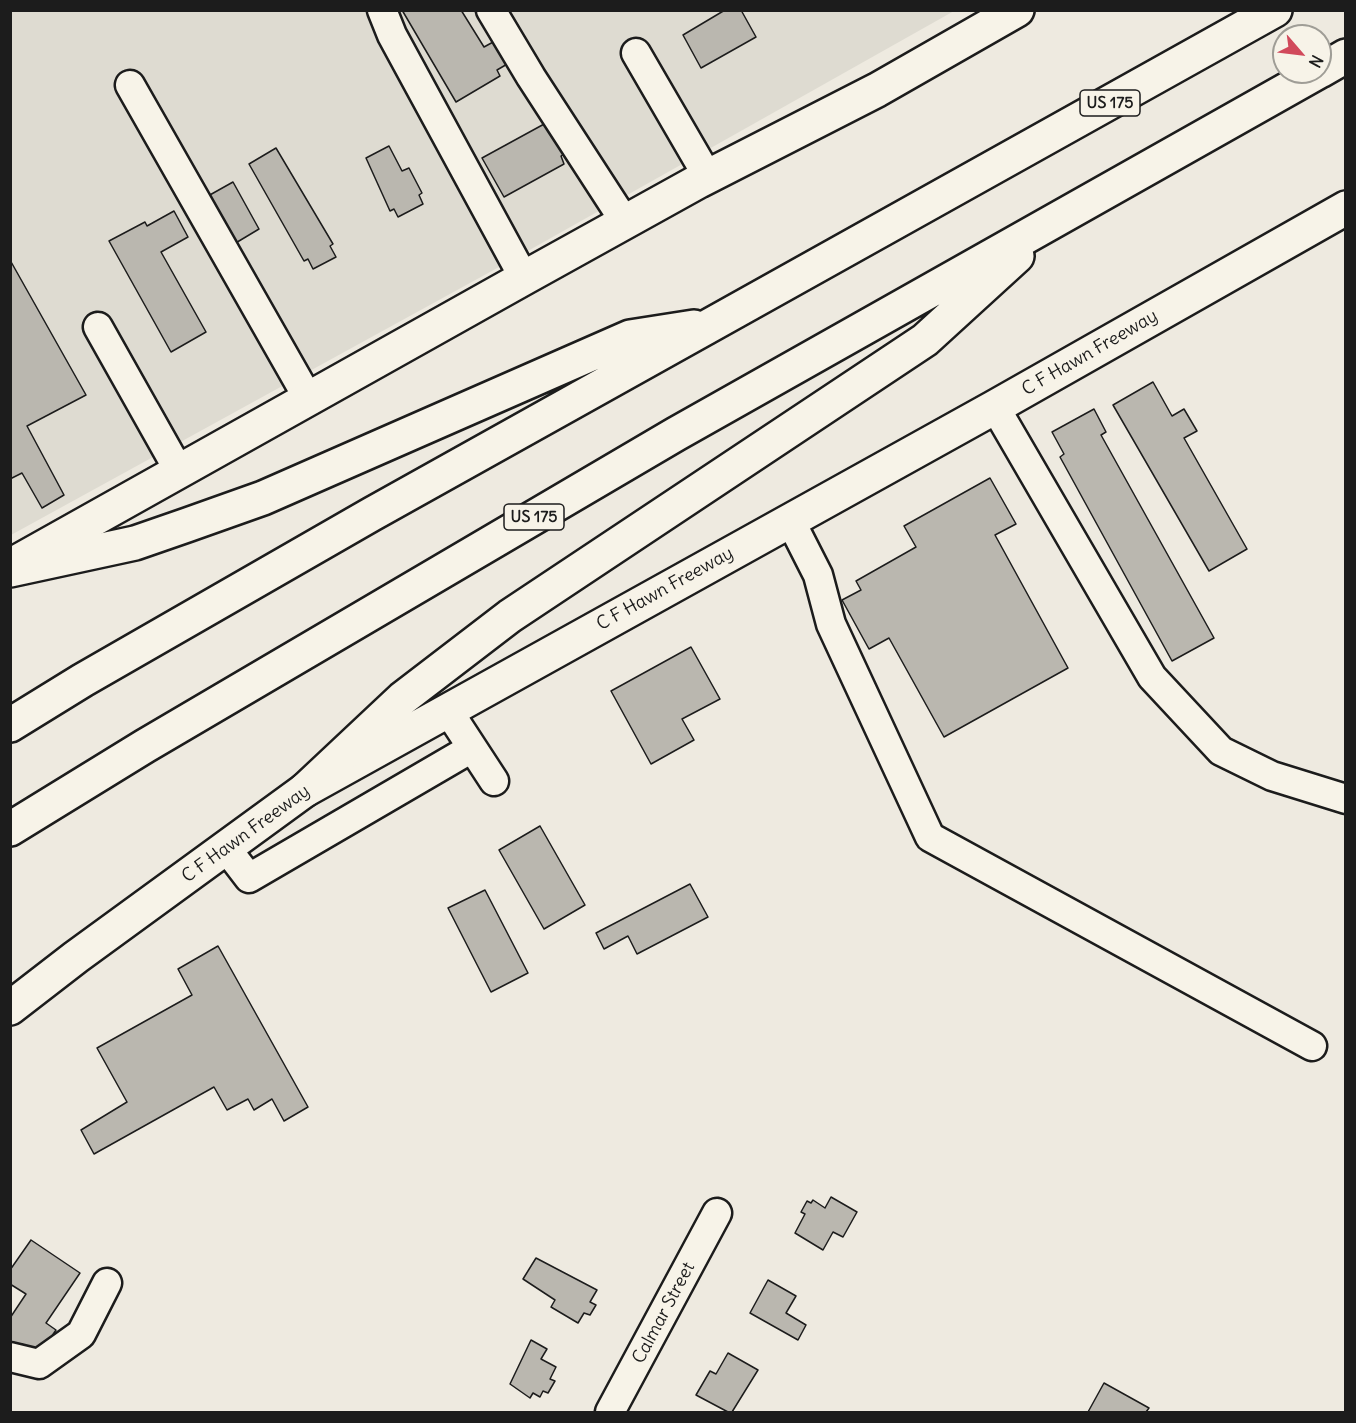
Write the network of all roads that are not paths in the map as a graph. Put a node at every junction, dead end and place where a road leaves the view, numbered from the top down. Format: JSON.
{"nodes":[{"id":1,"x":381,"y":10,"type":"edge"},
{"id":2,"x":491,"y":10,"type":"edge"},
{"id":3,"x":1017,"y":10,"type":"edge"},
{"id":4,"x":1275,"y":10,"type":"edge"},
{"id":5,"x":636,"y":53,"type":"dead end"},
{"id":6,"x":1346,"y":56,"type":"edge"},
{"id":7,"x":1332,"y":64,"type":"edge"},
{"id":8,"x":1296,"y":84,"type":"edge"},
{"id":9,"x":130,"y":85,"type":"dead end"},
{"id":10,"x":708,"y":177,"type":"junction"},
{"id":11,"x":1346,"y":208,"type":"edge"},
{"id":12,"x":1063,"y":215,"type":"junction"},
{"id":13,"x":624,"y":222,"type":"junction"},
{"id":14,"x":524,"y":278,"type":"junction"},
{"id":15,"x":717,"y":324,"type":"junction"},
{"id":16,"x":98,"y":327,"type":"dead end"},
{"id":17,"x":308,"y":398,"type":"junction"},
{"id":18,"x":995,"y":407,"type":"junction"},
{"id":19,"x":179,"y":471,"type":"junction"},
{"id":20,"x":790,"y":520,"type":"junction"},
{"id":21,"x":10,"y":568,"type":"edge"},
{"id":22,"x":447,"y":710,"type":"junction"},
{"id":23,"x":10,"y":725,"type":"edge"},
{"id":24,"x":472,"y":748,"type":"junction"},
{"id":25,"x":494,"y":781,"type":"dead end"},
{"id":26,"x":305,"y":790,"type":"junction"},
{"id":27,"x":1346,"y":799,"type":"edge"},
{"id":28,"x":10,"y":829,"type":"edge"},
{"id":29,"x":226,"y":848,"type":"junction"},
{"id":30,"x":10,"y":1008,"type":"edge"},
{"id":31,"x":1312,"y":1046,"type":"dead end"},
{"id":32,"x":717,"y":1213,"type":"dead end"},
{"id":33,"x":107,"y":1283,"type":"dead end"},
{"id":34,"x":10,"y":1357,"type":"edge"},
{"id":35,"x":610,"y":1413,"type":"edge"}],
"edges":[{"from":1,"to":14,"type":"street"},
{"from":2,"to":13,"type":"street"},
{"from":3,"to":10,"type":"main road"},
{"from":4,"to":15,"type":"main road","number":"US 175"},
{"from":5,"to":10,"type":"street"},
{"from":6,"to":7,"type":"main road","number":"US 175"},
{"from":8,"to":12,"type":"main road","number":"US 175"},
{"from":9,"to":17,"type":"street"},
{"from":10,"to":13,"type":"main road"},
{"from":11,"to":18,"type":"main road","name":"C F Hawn Freeway"},
{"from":12,"to":26,"type":"main road"},
{"from":12,"to":28,"type":"main road","number":"US 175"},
{"from":13,"to":14,"type":"main road"},
{"from":14,"to":17,"type":"main road"},
{"from":15,"to":21,"type":"main road"},
{"from":15,"to":23,"type":"main road","number":"US 175"},
{"from":16,"to":19,"type":"street"},
{"from":17,"to":19,"type":"main road"},
{"from":18,"to":20,"type":"main road","name":"C F Hawn Freeway"},
{"from":18,"to":27,"type":"street"},
{"from":19,"to":21,"type":"main road"},
{"from":20,"to":22,"type":"main road","name":"C F Hawn Freeway"},
{"from":20,"to":31,"type":"street"},
{"from":22,"to":24,"type":"street"},
{"from":22,"to":26,"type":"main road","name":"C F Hawn Freeway"},
{"from":24,"to":25,"type":"street"},
{"from":24,"to":29,"type":"street"},
{"from":26,"to":29,"type":"main road","name":"C F Hawn Freeway"},
{"from":29,"to":30,"type":"main road","name":"C F Hawn Freeway"},
{"from":32,"to":35,"type":"street","name":"Calmar Street"},
{"from":33,"to":34,"type":"street"}]}
